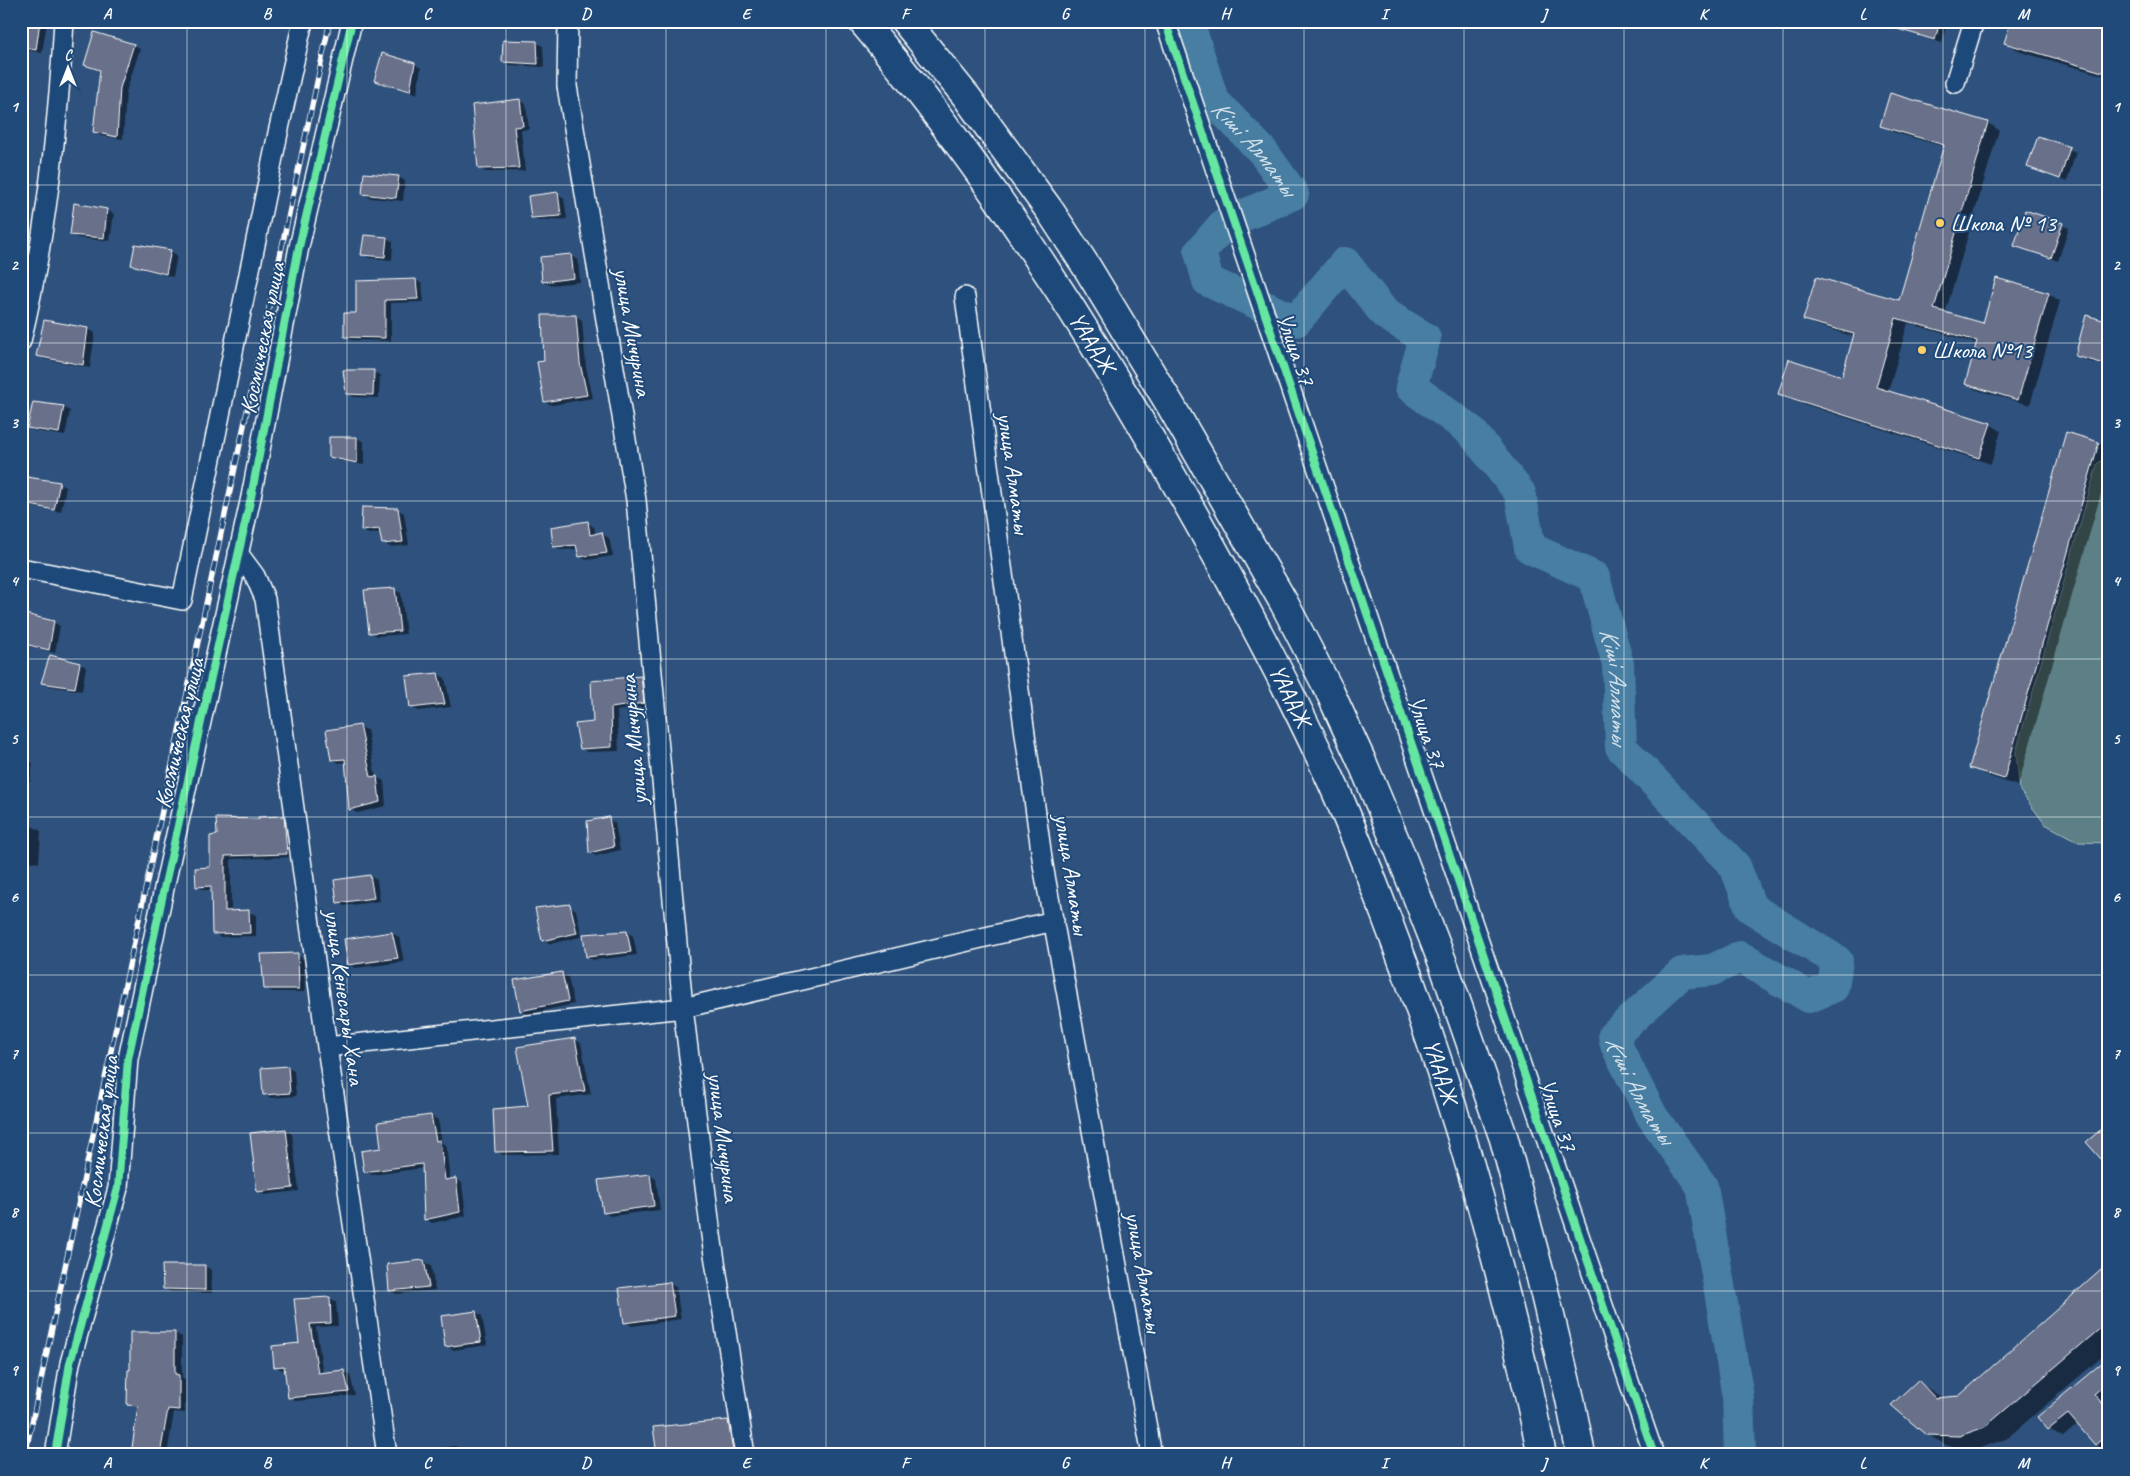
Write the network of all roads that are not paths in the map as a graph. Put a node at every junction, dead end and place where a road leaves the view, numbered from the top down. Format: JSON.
{"nodes":[{"id":1,"x":64,"y":21,"type":"edge"},
{"id":2,"x":303,"y":21,"type":"edge"},
{"id":3,"x":352,"y":21,"type":"edge"},
{"id":4,"x":568,"y":21,"type":"edge"},
{"id":5,"x":862,"y":21,"type":"edge"},
{"id":6,"x":905,"y":21,"type":"edge"},
{"id":7,"x":1165,"y":21,"type":"edge"},
{"id":8,"x":1974,"y":21,"type":"edge"},
{"id":9,"x":1955,"y":83,"type":"dead end"},
{"id":10,"x":965,"y":297,"type":"dead end"},
{"id":11,"x":21,"y":341,"type":"edge"},
{"id":12,"x":238,"y":552,"type":"junction"},
{"id":13,"x":21,"y":568,"type":"edge"},
{"id":14,"x":1054,"y":921,"type":"junction"},
{"id":15,"x":683,"y":1008,"type":"junction"},
{"id":16,"x":327,"y":1047,"type":"junction"},
{"id":17,"x":55,"y":1455,"type":"edge"},
{"id":18,"x":387,"y":1455,"type":"edge"},
{"id":19,"x":745,"y":1455,"type":"edge"},
{"id":20,"x":1152,"y":1455,"type":"edge"},
{"id":21,"x":1542,"y":1455,"type":"edge"},
{"id":22,"x":1581,"y":1455,"type":"edge"},
{"id":23,"x":1654,"y":1455,"type":"edge"}],
"edges":[{"from":1,"to":11,"type":"street"},
{"from":2,"to":13,"type":"street"},
{"from":3,"to":12,"type":"street","name":"Космическая улица"},
{"from":4,"to":15,"type":"street","name":"улица Мичурина"},
{"from":5,"to":21,"type":"highway","name":"ҮАААЖ"},
{"from":6,"to":22,"type":"highway","name":"ҮАААЖ"},
{"from":7,"to":23,"type":"street","name":"Улица 37"},
{"from":8,"to":9,"type":"street"},
{"from":10,"to":14,"type":"street","name":"улица Алматы"},
{"from":12,"to":16,"type":"street","name":"улица Кенесары Хана"},
{"from":12,"to":17,"type":"street","name":"Космическая улица"},
{"from":14,"to":15,"type":"street"},
{"from":14,"to":20,"type":"street","name":"улица Алматы"},
{"from":15,"to":16,"type":"street"},
{"from":15,"to":19,"type":"street","name":"улица Мичурина"},
{"from":16,"to":18,"type":"street","name":"улица Кенесары Хана"}]}
